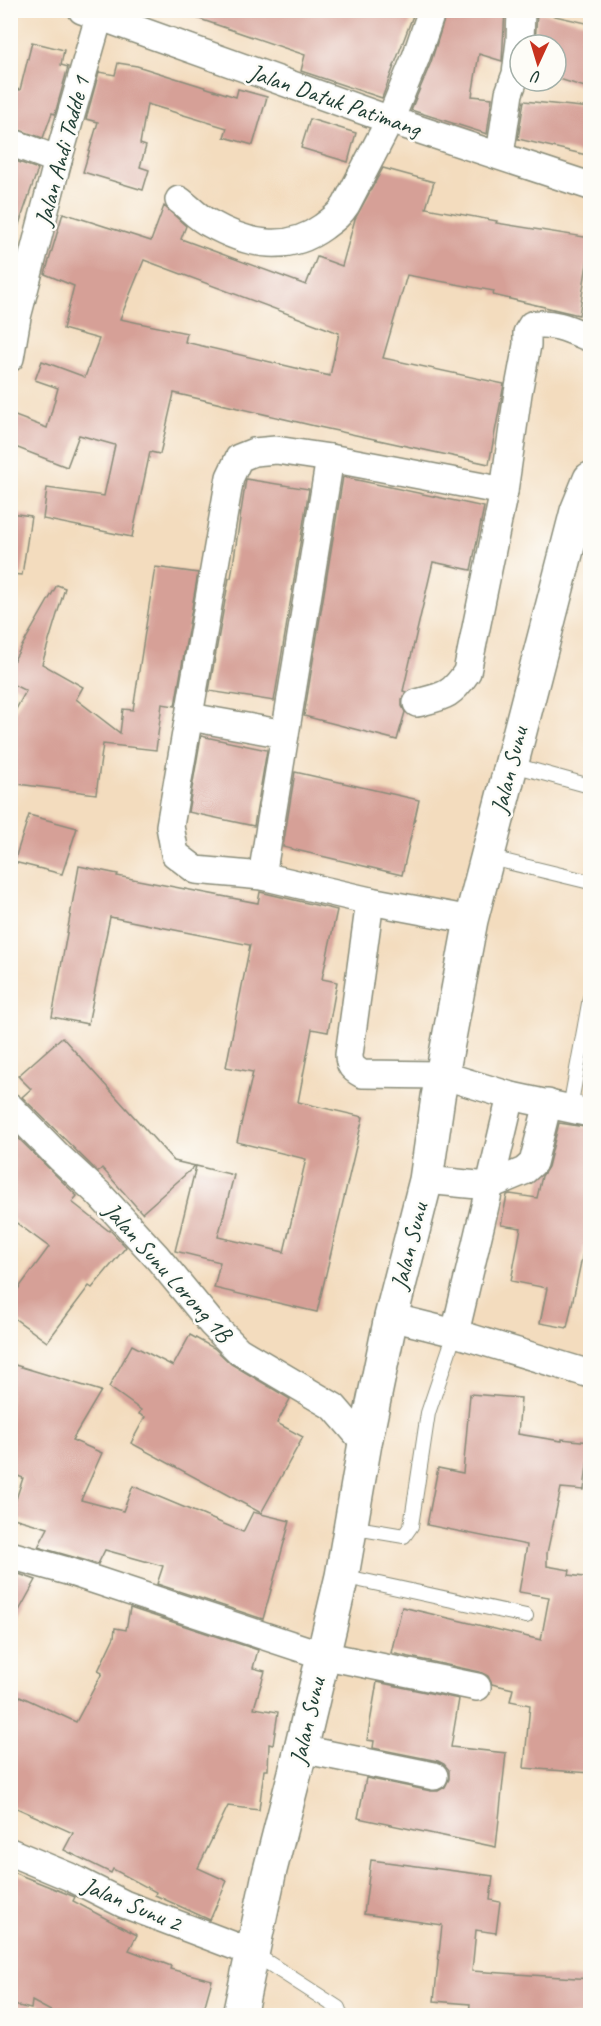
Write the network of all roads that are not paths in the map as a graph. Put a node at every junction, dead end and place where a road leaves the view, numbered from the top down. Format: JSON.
{"nodes":[{"id":1,"x":432,"y":10,"type":"edge"},
{"id":2,"x":521,"y":10,"type":"edge"},
{"id":3,"x":94,"y":12,"type":"edge"},
{"id":4,"x":390,"y":120,"type":"junction"},
{"id":5,"x":10,"y":142,"type":"edge"},
{"id":6,"x":500,"y":155,"type":"junction"},
{"id":7,"x":57,"y":160,"type":"junction"},
{"id":8,"x":591,"y":186,"type":"edge"},
{"id":9,"x":179,"y":200,"type":"dead end"},
{"id":10,"x":20,"y":272,"type":"edge"},
{"id":11,"x":591,"y":338,"type":"edge"},
{"id":12,"x":10,"y":358,"type":"edge"},
{"id":13,"x":330,"y":458,"type":"junction"},
{"id":14,"x":591,"y":479,"type":"edge"},
{"id":15,"x":504,"y":490,"type":"junction"},
{"id":16,"x":417,"y":703,"type":"dead end"},
{"id":17,"x":190,"y":717,"type":"junction"},
{"id":18,"x":285,"y":734,"type":"junction"},
{"id":19,"x":510,"y":764,"type":"junction"},
{"id":20,"x":591,"y":786,"type":"edge"},
{"id":21,"x":487,"y":857,"type":"junction"},
{"id":22,"x":262,"y":876,"type":"junction"},
{"id":23,"x":591,"y":882,"type":"edge"},
{"id":24,"x":370,"y":901,"type":"junction"},
{"id":25,"x":471,"y":920,"type":"junction"},
{"id":26,"x":591,"y":998,"type":"edge"},
{"id":27,"x":442,"y":1075,"type":"junction"},
{"id":28,"x":511,"y":1096,"type":"junction"},
{"id":29,"x":10,"y":1107,"type":"edge"},
{"id":30,"x":569,"y":1108,"type":"edge"},
{"id":31,"x":426,"y":1180,"type":"junction"},
{"id":32,"x":488,"y":1186,"type":"junction"},
{"id":33,"x":391,"y":1317,"type":"junction"},
{"id":34,"x":455,"y":1333,"type":"junction"},
{"id":35,"x":591,"y":1374,"type":"edge"},
{"id":36,"x":365,"y":1443,"type":"junction"},
{"id":37,"x":350,"y":1527,"type":"junction"},
{"id":38,"x":10,"y":1555,"type":"edge"},
{"id":39,"x":342,"y":1576,"type":"junction"},
{"id":40,"x":526,"y":1616,"type":"dead end"},
{"id":41,"x":322,"y":1655,"type":"junction"},
{"id":42,"x":477,"y":1687,"type":"dead end"},
{"id":43,"x":301,"y":1749,"type":"junction"},
{"id":44,"x":434,"y":1776,"type":"dead end"},
{"id":45,"x":10,"y":1852,"type":"edge"},
{"id":46,"x":254,"y":1953,"type":"junction"},
{"id":47,"x":239,"y":2016,"type":"edge"},
{"id":48,"x":341,"y":2016,"type":"edge"}],
"edges":[{"from":1,"to":4,"type":"street"},
{"from":2,"to":6,"type":"street"},
{"from":3,"to":4,"type":"street","name":"Jalan Datuk Patimang"},
{"from":3,"to":7,"type":"street","name":"Jalan Andi Tadde 1"},
{"from":4,"to":6,"type":"street","name":"Jalan Datuk Patimang"},
{"from":4,"to":9,"type":"street"},
{"from":5,"to":7,"type":"street"},
{"from":6,"to":8,"type":"street","name":"Jalan Datuk Patimang"},
{"from":7,"to":10,"type":"street","name":"Jalan Andi Tadde 1"},
{"from":10,"to":12,"type":"street","name":"Jalan Andi Tadde 1"},
{"from":11,"to":15,"type":"street"},
{"from":13,"to":15,"type":"street"},
{"from":13,"to":17,"type":"street"},
{"from":13,"to":18,"type":"street"},
{"from":14,"to":19,"type":"main road","name":"Jalan Sunu"},
{"from":15,"to":16,"type":"street"},
{"from":17,"to":18,"type":"street"},
{"from":17,"to":22,"type":"street"},
{"from":18,"to":22,"type":"street"},
{"from":19,"to":20,"type":"lane"},
{"from":19,"to":21,"type":"main road","name":"Jalan Sunu"},
{"from":21,"to":23,"type":"lane"},
{"from":21,"to":25,"type":"main road","name":"Jalan Sunu"},
{"from":22,"to":24,"type":"street"},
{"from":24,"to":25,"type":"street"},
{"from":24,"to":27,"type":"street"},
{"from":25,"to":27,"type":"main road","name":"Jalan Sunu"},
{"from":26,"to":30,"type":"lane"},
{"from":27,"to":28,"type":"street"},
{"from":27,"to":31,"type":"main road","name":"Jalan Sunu"},
{"from":28,"to":30,"type":"street"},
{"from":28,"to":32,"type":"street"},
{"from":29,"to":36,"type":"street","name":"Jalan Sunu Lorong 1B"},
{"from":30,"to":32,"type":"street"},
{"from":31,"to":32,"type":"street"},
{"from":31,"to":33,"type":"main road","name":"Jalan Sunu"},
{"from":32,"to":34,"type":"street"},
{"from":33,"to":34,"type":"street"},
{"from":33,"to":36,"type":"main road","name":"Jalan Sunu"},
{"from":34,"to":35,"type":"street"},
{"from":34,"to":37,"type":"lane"},
{"from":36,"to":37,"type":"main road","name":"Jalan Sunu"},
{"from":37,"to":39,"type":"main road","name":"Jalan Sunu"},
{"from":38,"to":41,"type":"street"},
{"from":39,"to":40,"type":"lane"},
{"from":39,"to":41,"type":"main road","name":"Jalan Sunu"},
{"from":41,"to":42,"type":"street"},
{"from":41,"to":43,"type":"main road","name":"Jalan Sunu"},
{"from":43,"to":44,"type":"street"},
{"from":43,"to":46,"type":"main road","name":"Jalan Sunu"},
{"from":45,"to":46,"type":"street","name":"Jalan Sunu 2"},
{"from":46,"to":47,"type":"main road","name":"Jalan Sunu"},
{"from":46,"to":48,"type":"lane"}]}
